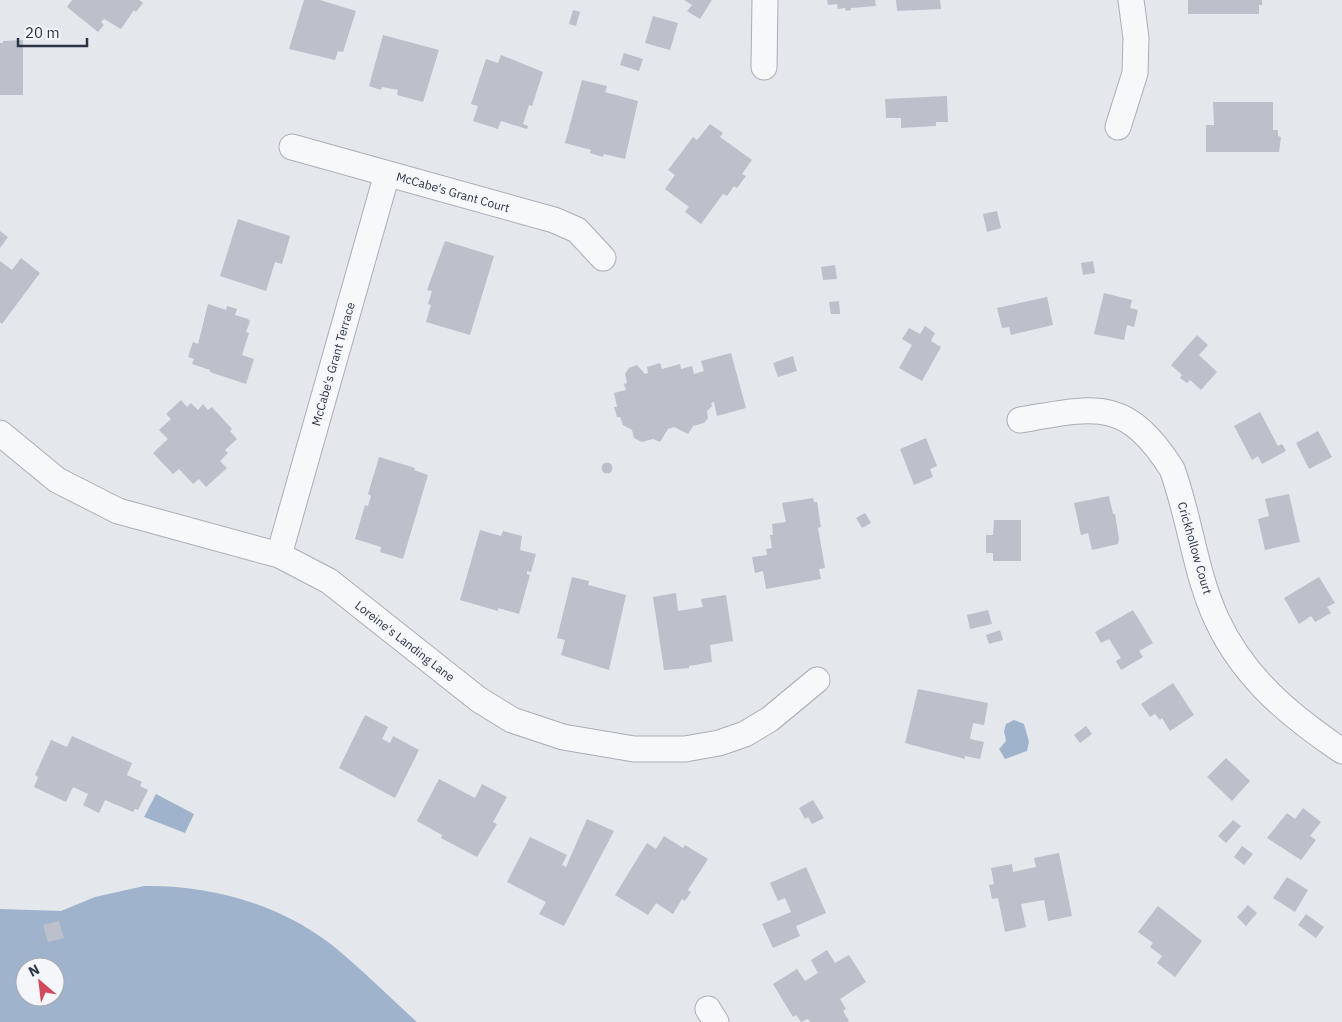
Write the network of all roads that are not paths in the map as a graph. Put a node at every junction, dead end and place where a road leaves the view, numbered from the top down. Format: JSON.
{"nodes":[{"id":1,"x":764,"y":0,"type":"edge"},
{"id":2,"x":1131,"y":0,"type":"edge"},
{"id":3,"x":764,"y":67,"type":"dead end"},
{"id":4,"x":1118,"y":127,"type":"dead end"},
{"id":5,"x":292,"y":147,"type":"dead end"},
{"id":6,"x":387,"y":174,"type":"junction"},
{"id":7,"x":603,"y":258,"type":"dead end"},
{"id":8,"x":1020,"y":420,"type":"dead end"},
{"id":9,"x":0,"y":433,"type":"edge"},
{"id":10,"x":279,"y":555,"type":"junction"},
{"id":11,"x":817,"y":680,"type":"dead end"},
{"id":12,"x":1342,"y":750,"type":"edge"}],
"edges":[{"from":1,"to":3,"type":"street"},
{"from":2,"to":4,"type":"street"},
{"from":5,"to":6,"type":"street","name":"McCabe's Grant Court"},
{"from":6,"to":7,"type":"street","name":"McCabe's Grant Court"},
{"from":6,"to":10,"type":"street","name":"McCabe's Grant Terrace"},
{"from":8,"to":12,"type":"street","name":"Crickhollow Court"},
{"from":9,"to":10,"type":"street","name":"Loreine's Landing Lane"},
{"from":10,"to":11,"type":"street","name":"Loreine's Landing Lane"}]}
